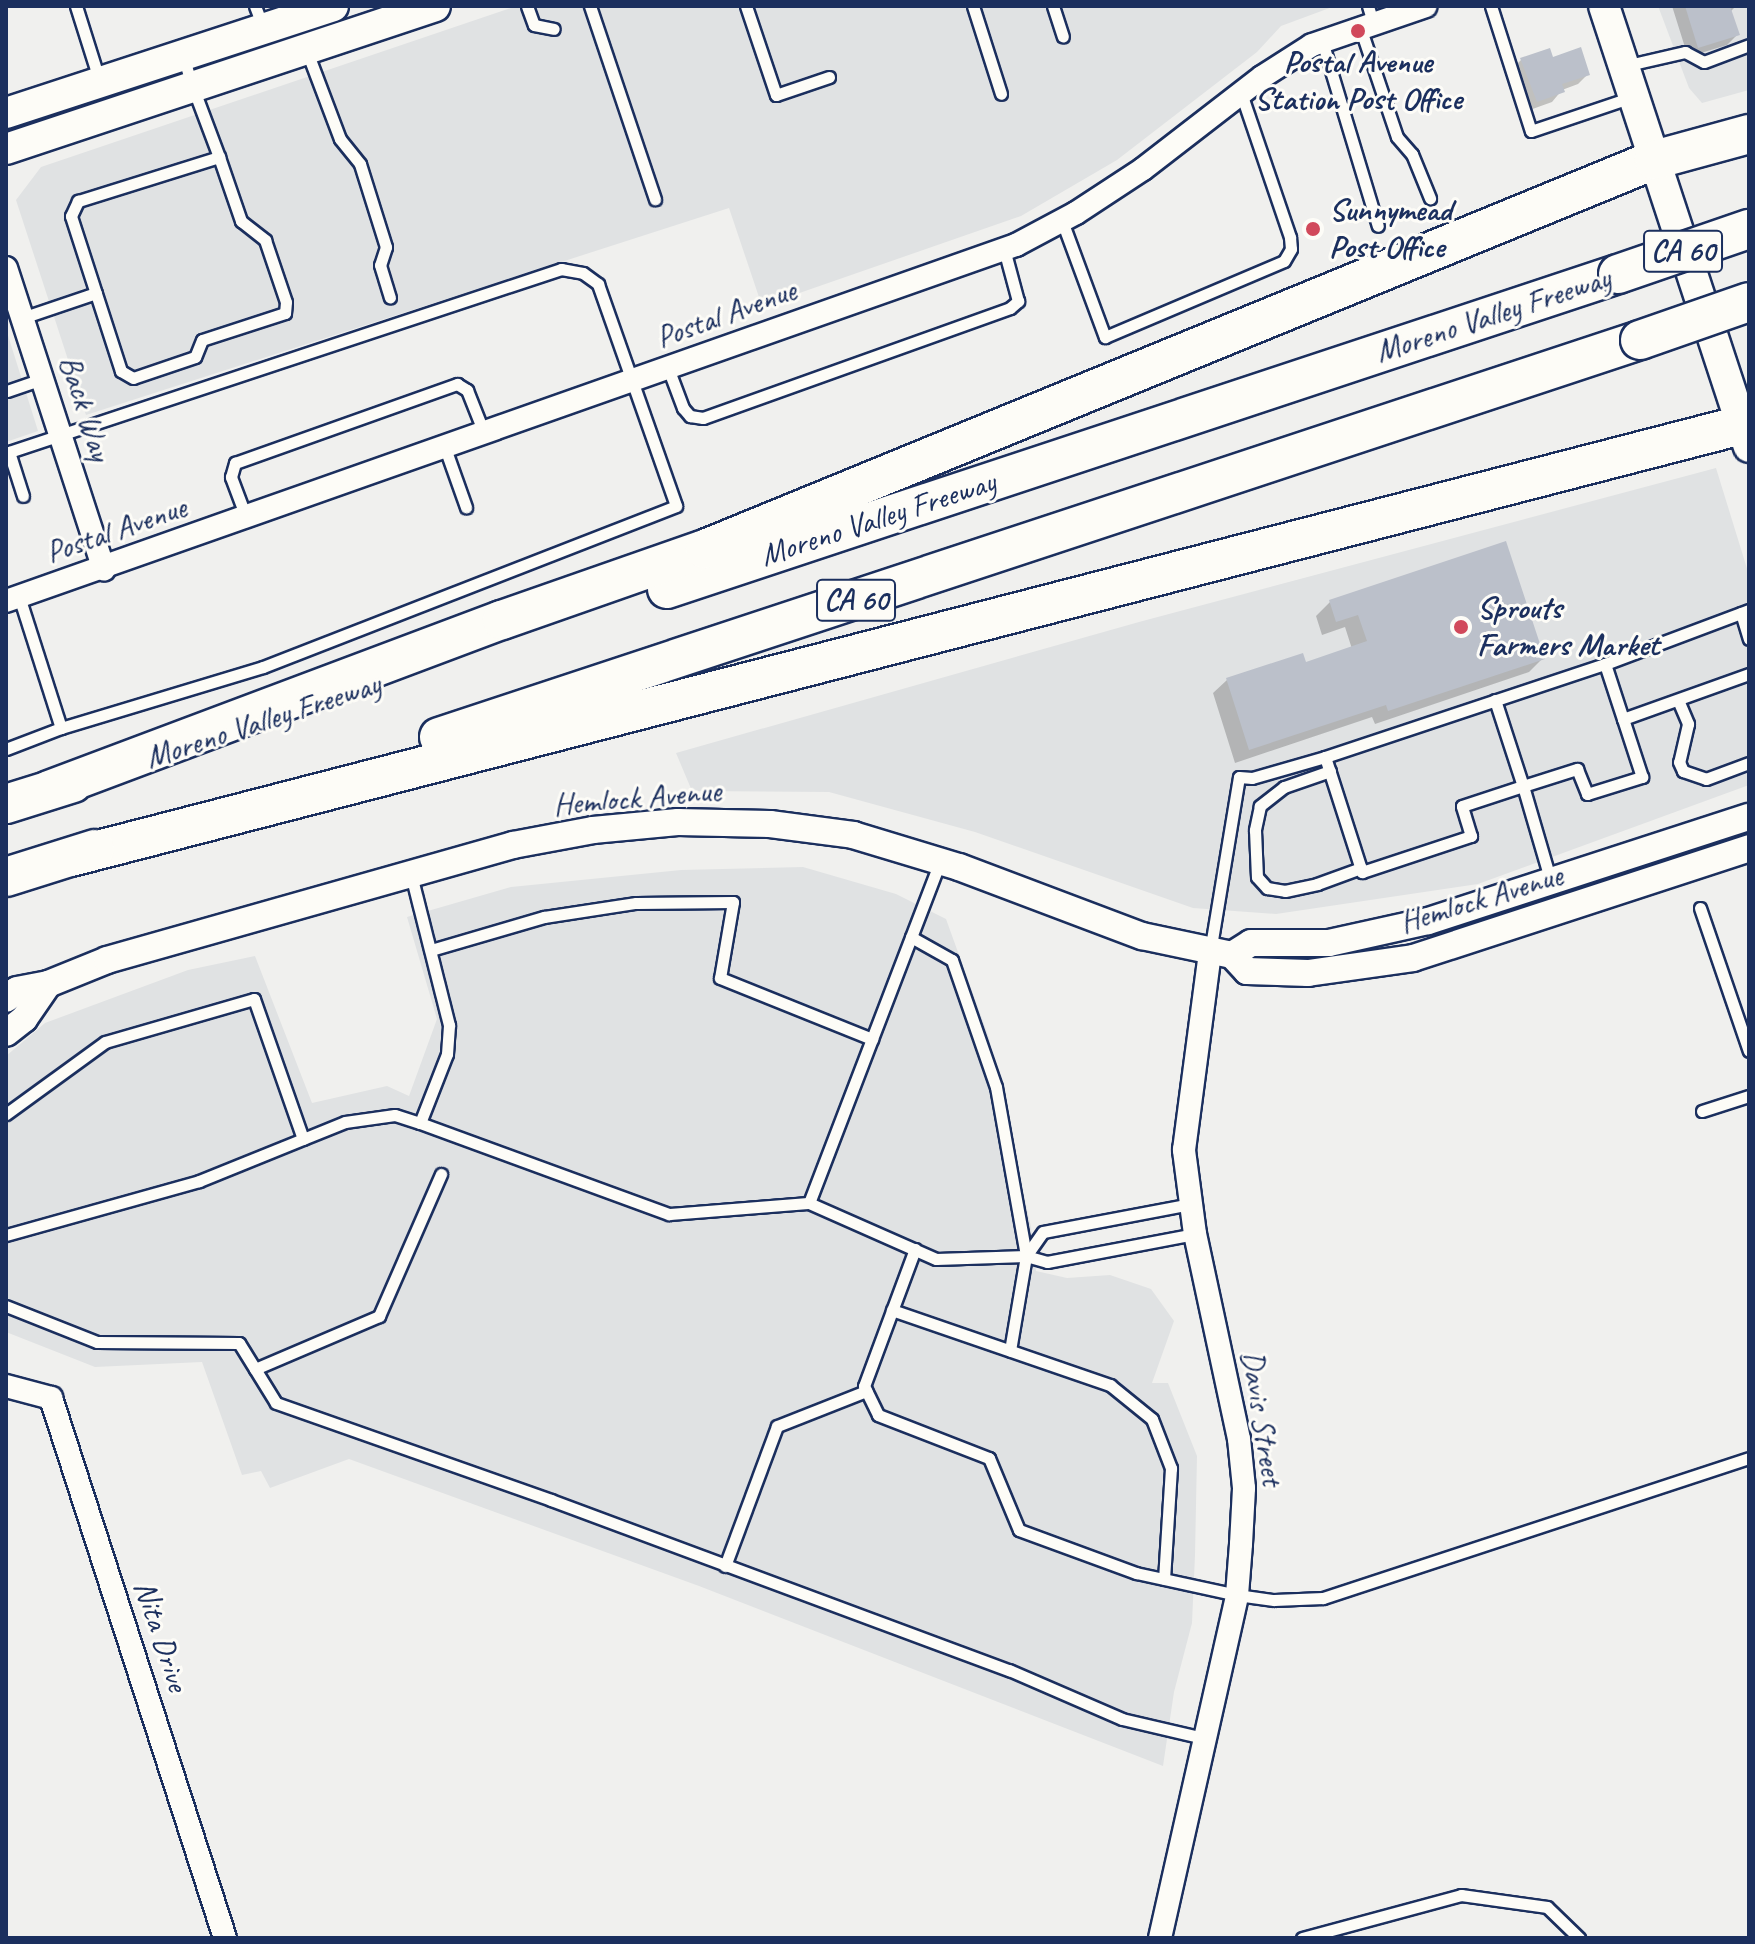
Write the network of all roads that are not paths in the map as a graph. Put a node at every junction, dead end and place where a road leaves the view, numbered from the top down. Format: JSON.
{"nodes":[{"id":1,"x":76,"y":6,"type":"edge"},
{"id":2,"x":435,"y":6,"type":"edge"},
{"id":3,"x":527,"y":6,"type":"edge"},
{"id":4,"x":590,"y":6,"type":"edge"},
{"id":5,"x":746,"y":6,"type":"edge"},
{"id":6,"x":973,"y":6,"type":"edge"},
{"id":7,"x":1053,"y":6,"type":"edge"},
{"id":8,"x":1426,"y":6,"type":"edge"},
{"id":9,"x":1491,"y":6,"type":"edge"},
{"id":10,"x":1604,"y":6,"type":"edge"},
{"id":11,"x":325,"y":7,"type":"edge"},
{"id":12,"x":259,"y":18,"type":"edge"},
{"id":13,"x":1367,"y":18,"type":"edge"},
{"id":14,"x":554,"y":29,"type":"dead end"},
{"id":15,"x":1063,"y":36,"type":"dead end"},
{"id":16,"x":1322,"y":41,"type":"junction"},
{"id":17,"x":319,"y":44,"type":"junction"},
{"id":18,"x":1749,"y":45,"type":"edge"},
{"id":19,"x":183,"y":55,"type":"junction"},
{"id":20,"x":273,"y":58,"type":"junction"},
{"id":21,"x":1624,"y":66,"type":"junction"},
{"id":22,"x":829,"y":77,"type":"dead end"},
{"id":23,"x":101,"y":82,"type":"junction"},
{"id":24,"x":192,"y":85,"type":"junction"},
{"id":25,"x":1241,"y":93,"type":"junction"},
{"id":26,"x":1001,"y":94,"type":"dead end"},
{"id":27,"x":1633,"y":97,"type":"junction"},
{"id":28,"x":6,"y":113,"type":"edge"},
{"id":29,"x":1749,"y":134,"type":"edge"},
{"id":30,"x":6,"y":149,"type":"edge"},
{"id":31,"x":219,"y":157,"type":"junction"},
{"id":32,"x":1654,"y":160,"type":"junction"},
{"id":33,"x":1430,"y":198,"type":"dead end"},
{"id":34,"x":655,"y":199,"type":"dead end"},
{"id":35,"x":1062,"y":221,"type":"junction"},
{"id":36,"x":1378,"y":226,"type":"dead end"},
{"id":37,"x":1749,"y":229,"type":"edge"},
{"id":38,"x":1004,"y":249,"type":"junction"},
{"id":39,"x":6,"y":268,"type":"edge"},
{"id":40,"x":96,"y":293,"type":"junction"},
{"id":41,"x":390,"y":297,"type":"dead end"},
{"id":42,"x":1749,"y":302,"type":"edge"},
{"id":43,"x":22,"y":318,"type":"junction"},
{"id":44,"x":668,"y":368,"type":"junction"},
{"id":45,"x":42,"y":379,"type":"junction"},
{"id":46,"x":630,"y":382,"type":"junction"},
{"id":47,"x":7,"y":391,"type":"edge"},
{"id":48,"x":1747,"y":432,"type":"edge"},
{"id":49,"x":60,"y":434,"type":"junction"},
{"id":50,"x":484,"y":434,"type":"junction"},
{"id":51,"x":445,"y":448,"type":"junction"},
{"id":52,"x":7,"y":452,"type":"edge"},
{"id":53,"x":23,"y":496,"type":"dead end"},
{"id":54,"x":466,"y":507,"type":"dead end"},
{"id":55,"x":247,"y":518,"type":"junction"},
{"id":56,"x":104,"y":569,"type":"junction"},
{"id":57,"x":13,"y":599,"type":"edge"},
{"id":58,"x":1745,"y":612,"type":"edge"},
{"id":59,"x":1749,"y":639,"type":"edge"},
{"id":60,"x":1605,"y":664,"type":"junction"},
{"id":61,"x":1749,"y":674,"type":"edge"},
{"id":62,"x":1495,"y":700,"type":"junction"},
{"id":63,"x":1678,"y":700,"type":"junction"},
{"id":64,"x":1623,"y":719,"type":"junction"},
{"id":65,"x":61,"y":728,"type":"junction"},
{"id":66,"x":6,"y":749,"type":"edge"},
{"id":67,"x":1325,"y":757,"type":"junction"},
{"id":68,"x":1749,"y":763,"type":"edge"},
{"id":69,"x":1330,"y":771,"type":"junction"},
{"id":70,"x":1523,"y":786,"type":"junction"},
{"id":71,"x":49,"y":790,"type":"junction"},
{"id":72,"x":6,"y":804,"type":"edge"},
{"id":73,"x":1749,"y":817,"type":"edge"},
{"id":74,"x":1749,"y":848,"type":"edge"},
{"id":75,"x":71,"y":857,"type":"junction"},
{"id":76,"x":940,"y":861,"type":"junction"},
{"id":77,"x":1361,"y":868,"type":"junction"},
{"id":78,"x":411,"y":875,"type":"junction"},
{"id":79,"x":6,"y":877,"type":"edge"},
{"id":80,"x":1551,"y":882,"type":"junction"},
{"id":81,"x":1700,"y":908,"type":"dead end"},
{"id":82,"x":911,"y":937,"type":"junction"},
{"id":83,"x":431,"y":950,"type":"junction"},
{"id":84,"x":1221,"y":954,"type":"junction"},
{"id":85,"x":48,"y":984,"type":"junction"},
{"id":86,"x":6,"y":999,"type":"edge"},
{"id":87,"x":6,"y":1033,"type":"edge"},
{"id":88,"x":872,"y":1039,"type":"junction"},
{"id":89,"x":1749,"y":1051,"type":"edge"},
{"id":90,"x":1749,"y":1096,"type":"edge"},
{"id":91,"x":1702,"y":1111,"type":"dead end"},
{"id":92,"x":6,"y":1114,"type":"edge"},
{"id":93,"x":420,"y":1123,"type":"junction"},
{"id":94,"x":303,"y":1139,"type":"junction"},
{"id":95,"x":441,"y":1174,"type":"dead end"},
{"id":96,"x":809,"y":1203,"type":"junction"},
{"id":97,"x":1191,"y":1204,"type":"junction"},
{"id":98,"x":1195,"y":1234,"type":"junction"},
{"id":99,"x":6,"y":1235,"type":"edge"},
{"id":100,"x":915,"y":1249,"type":"junction"},
{"id":101,"x":1026,"y":1256,"type":"junction"},
{"id":102,"x":6,"y":1306,"type":"edge"},
{"id":103,"x":892,"y":1310,"type":"junction"},
{"id":104,"x":1010,"y":1351,"type":"junction"},
{"id":105,"x":255,"y":1369,"type":"junction"},
{"id":106,"x":6,"y":1386,"type":"edge"},
{"id":107,"x":866,"y":1391,"type":"junction"},
{"id":108,"x":1749,"y":1458,"type":"edge"},
{"id":109,"x":725,"y":1566,"type":"junction"},
{"id":110,"x":1164,"y":1579,"type":"junction"},
{"id":111,"x":1237,"y":1595,"type":"junction"},
{"id":112,"x":1203,"y":1738,"type":"junction"},
{"id":113,"x":225,"y":1938,"type":"edge"},
{"id":114,"x":1160,"y":1938,"type":"edge"},
{"id":115,"x":1302,"y":1938,"type":"edge"},
{"id":116,"x":1579,"y":1938,"type":"edge"}],
"edges":[{"from":1,"to":23,"type":"lane"},
{"from":2,"to":17,"type":"main road"},
{"from":3,"to":14,"type":"lane"},
{"from":4,"to":34,"type":"lane"},
{"from":5,"to":22,"type":"lane"},
{"from":6,"to":26,"type":"lane"},
{"from":7,"to":15,"type":"lane"},
{"from":8,"to":13,"type":"street","name":"Postal Avenue"},
{"from":9,"to":27,"type":"lane"},
{"from":10,"to":21,"type":"main road"},
{"from":11,"to":12,"type":"main road"},
{"from":11,"to":17,"type":"lane"},
{"from":12,"to":19,"type":"main road"},
{"from":12,"to":20,"type":"lane"},
{"from":13,"to":16,"type":"street","name":"Postal Avenue"},
{"from":13,"to":33,"type":"lane"},
{"from":16,"to":25,"type":"street","name":"Postal Avenue"},
{"from":16,"to":36,"type":"lane"},
{"from":17,"to":20,"type":"main road"},
{"from":17,"to":41,"type":"lane"},
{"from":18,"to":21,"type":"lane"},
{"from":19,"to":23,"type":"main road"},
{"from":19,"to":24,"type":"lane"},
{"from":20,"to":24,"type":"main road"},
{"from":21,"to":27,"type":"main road"},
{"from":23,"to":28,"type":"main road"},
{"from":24,"to":30,"type":"main road"},
{"from":24,"to":31,"type":"lane"},
{"from":25,"to":35,"type":"street","name":"Postal Avenue"},
{"from":25,"to":35,"type":"lane"},
{"from":27,"to":32,"type":"main road"},
{"from":29,"to":32,"type":"highway"},
{"from":31,"to":40,"type":"lane"},
{"from":31,"to":40,"type":"lane"},
{"from":32,"to":48,"type":"main road"},
{"from":32,"to":71,"type":"highway"},
{"from":35,"to":38,"type":"street","name":"Postal Avenue"},
{"from":37,"to":71,"type":"highway","name":"Moreno Valley Freeway","number":"CA 60","bridge":true},
{"from":38,"to":44,"type":"street","name":"Postal Avenue"},
{"from":38,"to":44,"type":"lane"},
{"from":39,"to":43,"type":"street","name":"Back Way"},
{"from":40,"to":43,"type":"lane"},
{"from":42,"to":75,"type":"highway","number":"CA 60","bridge":true},
{"from":43,"to":45,"type":"street","name":"Back Way"},
{"from":44,"to":46,"type":"street","name":"Postal Avenue"},
{"from":45,"to":47,"type":"lane"},
{"from":45,"to":49,"type":"street","name":"Back Way"},
{"from":46,"to":49,"type":"lane"},
{"from":46,"to":50,"type":"street","name":"Postal Avenue"},
{"from":46,"to":65,"type":"lane"},
{"from":48,"to":75,"type":"highway"},
{"from":49,"to":52,"type":"lane"},
{"from":49,"to":56,"type":"street","name":"Back Way"},
{"from":50,"to":51,"type":"street","name":"Postal Avenue"},
{"from":50,"to":55,"type":"lane"},
{"from":51,"to":54,"type":"lane"},
{"from":51,"to":55,"type":"street","name":"Postal Avenue"},
{"from":52,"to":53,"type":"lane"},
{"from":55,"to":56,"type":"street","name":"Postal Avenue"},
{"from":56,"to":57,"type":"street","name":"Postal Avenue"},
{"from":57,"to":65,"type":"lane"},
{"from":58,"to":59,"type":"lane"},
{"from":58,"to":60,"type":"lane"},
{"from":60,"to":62,"type":"lane"},
{"from":60,"to":64,"type":"lane"},
{"from":61,"to":63,"type":"lane"},
{"from":62,"to":67,"type":"lane"},
{"from":62,"to":70,"type":"lane"},
{"from":63,"to":64,"type":"lane"},
{"from":63,"to":68,"type":"lane"},
{"from":64,"to":70,"type":"lane"},
{"from":65,"to":66,"type":"lane"},
{"from":67,"to":69,"type":"lane"},
{"from":67,"to":84,"type":"lane"},
{"from":69,"to":77,"type":"lane"},
{"from":69,"to":77,"type":"lane"},
{"from":70,"to":77,"type":"lane"},
{"from":70,"to":80,"type":"lane"},
{"from":71,"to":72,"type":"highway","name":"Moreno Valley Freeway","number":"CA 60"},
{"from":73,"to":80,"type":"street","name":"Hemlock Avenue"},
{"from":74,"to":84,"type":"street","name":"Hemlock Avenue"},
{"from":75,"to":79,"type":"highway","number":"CA 60"},
{"from":76,"to":78,"type":"street","name":"Hemlock Avenue"},
{"from":76,"to":82,"type":"lane"},
{"from":76,"to":84,"type":"street","name":"Hemlock Avenue"},
{"from":78,"to":83,"type":"lane"},
{"from":78,"to":85,"type":"street","name":"Hemlock Avenue"},
{"from":80,"to":84,"type":"street","name":"Hemlock Avenue"},
{"from":81,"to":89,"type":"lane"},
{"from":82,"to":88,"type":"lane"},
{"from":82,"to":101,"type":"lane"},
{"from":83,"to":88,"type":"lane"},
{"from":83,"to":93,"type":"lane"},
{"from":84,"to":97,"type":"street","name":"Davis Street"},
{"from":85,"to":86,"type":"street","name":"Hemlock Avenue"},
{"from":85,"to":87,"type":"street"},
{"from":88,"to":96,"type":"lane"},
{"from":90,"to":91,"type":"lane"},
{"from":92,"to":94,"type":"lane"},
{"from":93,"to":94,"type":"lane"},
{"from":93,"to":96,"type":"lane"},
{"from":94,"to":99,"type":"lane"},
{"from":95,"to":105,"type":"lane"},
{"from":96,"to":100,"type":"lane"},
{"from":97,"to":98,"type":"street","name":"Davis Street"},
{"from":97,"to":101,"type":"lane"},
{"from":98,"to":101,"type":"lane"},
{"from":98,"to":111,"type":"street","name":"Davis Street"},
{"from":100,"to":101,"type":"lane"},
{"from":100,"to":103,"type":"lane"},
{"from":101,"to":104,"type":"lane"},
{"from":102,"to":105,"type":"lane"},
{"from":103,"to":104,"type":"lane"},
{"from":103,"to":107,"type":"lane"},
{"from":104,"to":110,"type":"lane"},
{"from":105,"to":109,"type":"lane"},
{"from":106,"to":113,"type":"street","name":"Nita Drive"},
{"from":107,"to":109,"type":"lane"},
{"from":107,"to":110,"type":"lane"},
{"from":108,"to":111,"type":"lane"},
{"from":109,"to":112,"type":"lane"},
{"from":110,"to":111,"type":"lane"},
{"from":111,"to":112,"type":"street","name":"Davis Street"},
{"from":112,"to":114,"type":"street","name":"Davis Street"},
{"from":115,"to":116,"type":"lane"}]}
